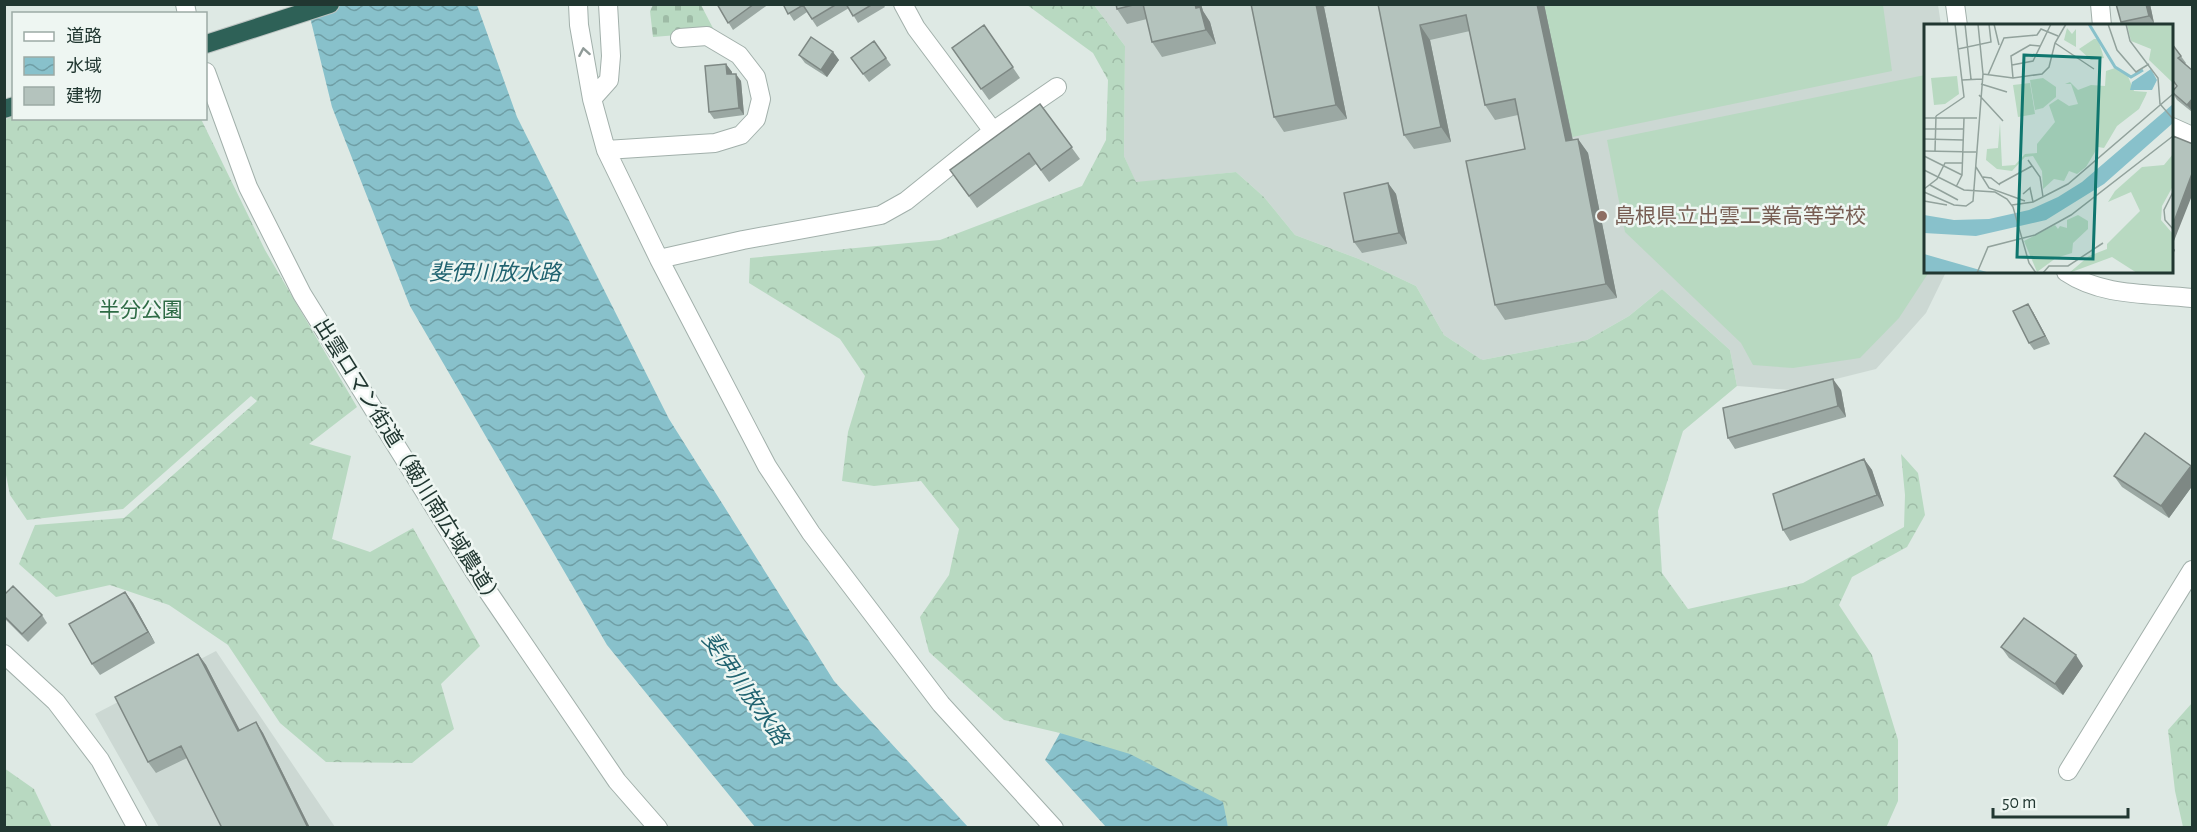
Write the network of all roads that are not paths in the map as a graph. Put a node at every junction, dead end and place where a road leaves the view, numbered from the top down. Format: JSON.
{"nodes":[{"id":1,"x":330,"y":4,"type":"edge"},
{"id":2,"x":579,"y":4,"type":"edge"},
{"id":3,"x":608,"y":4,"type":"edge"},
{"id":4,"x":903,"y":4,"type":"edge"},
{"id":5,"x":1955,"y":4,"type":"edge"},
{"id":6,"x":2100,"y":4,"type":"edge"},
{"id":7,"x":1958,"y":24,"type":"edge"},
{"id":8,"x":2103,"y":24,"type":"edge"},
{"id":9,"x":680,"y":38,"type":"dead end"},
{"id":10,"x":207,"y":44,"type":"edge"},
{"id":11,"x":207,"y":75,"type":"edge"},
{"id":12,"x":1057,"y":87,"type":"dead end"},
{"id":13,"x":592,"y":99,"type":"junction"},
{"id":14,"x":2173,"y":127,"type":"edge"},
{"id":15,"x":993,"y":130,"type":"junction"},
{"id":16,"x":2193,"y":136,"type":"edge"},
{"id":17,"x":606,"y":150,"type":"junction"},
{"id":18,"x":659,"y":259,"type":"junction"},
{"id":19,"x":2077,"y":275,"type":"edge"},
{"id":20,"x":2193,"y":298,"type":"edge"},
{"id":21,"x":2193,"y":570,"type":"edge"},
{"id":22,"x":4,"y":654,"type":"edge"},
{"id":23,"x":2068,"y":771,"type":"dead end"},
{"id":24,"x":137,"y":828,"type":"edge"},
{"id":25,"x":658,"y":828,"type":"edge"},
{"id":26,"x":1054,"y":828,"type":"edge"}],
"edges":[{"from":1,"to":10,"type":"highway"},
{"from":13,"to":2,"type":"street","one_way":true},
{"from":3,"to":13,"type":"street"},
{"from":4,"to":15,"type":"street"},
{"from":5,"to":7,"type":"street"},
{"from":6,"to":8,"type":"street"},
{"from":9,"to":17,"type":"street"},
{"from":11,"to":25,"type":"street","name":"出雲ロマン街道（簸川南広域農道）"},
{"from":12,"to":15,"type":"street"},
{"from":13,"to":17,"type":"street"},
{"from":14,"to":16,"type":"street"},
{"from":15,"to":18,"type":"street"},
{"from":17,"to":18,"type":"street"},
{"from":18,"to":26,"type":"street"},
{"from":19,"to":20,"type":"street"},
{"from":21,"to":23,"type":"street"},
{"from":22,"to":24,"type":"street"}]}
